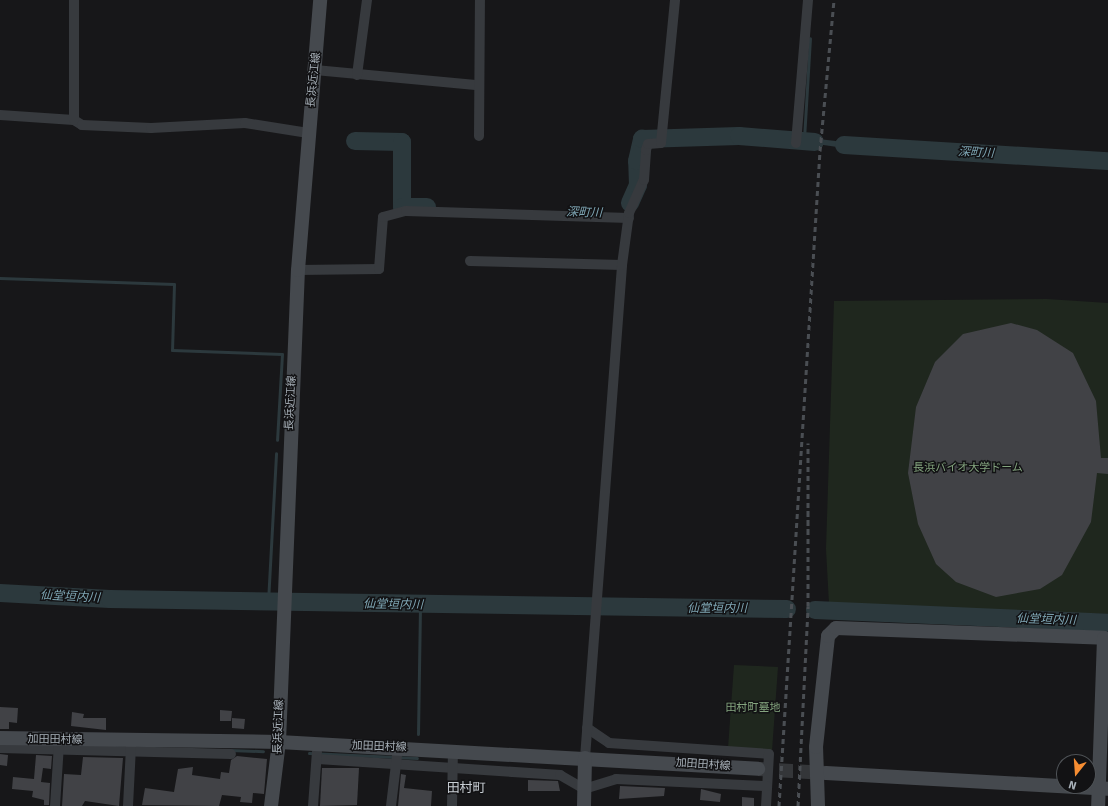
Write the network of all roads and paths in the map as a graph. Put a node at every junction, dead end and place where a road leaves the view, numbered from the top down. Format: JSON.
{"nodes":[{"id":1,"x":74,"y":0,"type":"edge"},
{"id":2,"x":320,"y":0,"type":"edge"},
{"id":3,"x":367,"y":0,"type":"edge"},
{"id":4,"x":480,"y":0,"type":"edge"},
{"id":5,"x":675,"y":0,"type":"edge"},
{"id":6,"x":808,"y":0,"type":"edge"},
{"id":7,"x":315,"y":70,"type":"junction"},
{"id":8,"x":357,"y":75,"type":"junction"},
{"id":9,"x":478,"y":85,"type":"junction"},
{"id":10,"x":0,"y":116,"type":"edge"},
{"id":11,"x":74,"y":120,"type":"junction"},
{"id":12,"x":308,"y":133,"type":"junction"},
{"id":13,"x":480,"y":136,"type":"dead end"},
{"id":14,"x":796,"y":143,"type":"dead end"},
{"id":15,"x":629,"y":218,"type":"junction"},
{"id":16,"x":470,"y":261,"type":"dead end"},
{"id":17,"x":622,"y":265,"type":"junction"},
{"id":18,"x":298,"y":270,"type":"junction"},
{"id":19,"x":587,"y":728,"type":"junction"},
{"id":20,"x":0,"y":738,"type":"edge"},
{"id":21,"x":279,"y":742,"type":"junction"},
{"id":22,"x":59,"y":746,"type":"junction"},
{"id":23,"x":131,"y":747,"type":"junction"},
{"id":24,"x":0,"y":748,"type":"edge"},
{"id":25,"x":453,"y":751,"type":"junction"},
{"id":26,"x":317,"y":753,"type":"junction"},
{"id":27,"x":231,"y":754,"type":"dead end"},
{"id":28,"x":397,"y":755,"type":"junction"},
{"id":29,"x":584,"y":758,"type":"junction"},
{"id":30,"x":758,"y":769,"type":"tunnel mouth"},
{"id":31,"x":453,"y":770,"type":"junction"},
{"id":32,"x":826,"y":773,"type":"tunnel mouth"},
{"id":33,"x":767,"y":786,"type":"junction"},
{"id":34,"x":584,"y":789,"type":"junction"},
{"id":35,"x":1104,"y":789,"type":"edge"},
{"id":36,"x":55,"y":806,"type":"edge"},
{"id":37,"x":128,"y":806,"type":"edge"},
{"id":38,"x":271,"y":806,"type":"edge"},
{"id":39,"x":312,"y":806,"type":"edge"},
{"id":40,"x":391,"y":806,"type":"edge"},
{"id":41,"x":452,"y":806,"type":"edge"},
{"id":42,"x":584,"y":806,"type":"edge"},
{"id":43,"x":766,"y":806,"type":"edge"},
{"id":44,"x":818,"y":806,"type":"edge"},
{"id":45,"x":1098,"y":806,"type":"edge"}],
"edges":[{"from":1,"to":11,"type":"street"},
{"from":2,"to":7,"type":"main road","name":"長浜近江線"},
{"from":3,"to":8,"type":"street"},
{"from":4,"to":9,"type":"street"},
{"from":5,"to":15,"type":"street"},
{"from":6,"to":14,"type":"street"},
{"from":7,"to":8,"type":"street"},
{"from":7,"to":12,"type":"main road","name":"長浜近江線"},
{"from":8,"to":9,"type":"street"},
{"from":9,"to":13,"type":"street"},
{"from":10,"to":11,"type":"street"},
{"from":11,"to":12,"type":"street"},
{"from":12,"to":18,"type":"main road","name":"長浜近江線"},
{"from":15,"to":17,"type":"street"},
{"from":15,"to":18,"type":"street"},
{"from":16,"to":17,"type":"street"},
{"from":17,"to":19,"type":"street"},
{"from":18,"to":21,"type":"main road","name":"長浜近江線"},
{"from":19,"to":29,"type":"street"},
{"from":19,"to":33,"type":"street"},
{"from":20,"to":22,"type":"main road","name":"加田田村線"},
{"from":21,"to":23,"type":"main road","name":"加田田村線"},
{"from":21,"to":26,"type":"main road","name":"加田田村線"},
{"from":21,"to":38,"type":"main road","name":"長浜近江線"},
{"from":22,"to":23,"type":"main road","name":"加田田村線"},
{"from":22,"to":24,"type":"street"},
{"from":22,"to":36,"type":"street"},
{"from":23,"to":27,"type":"street"},
{"from":23,"to":37,"type":"street"},
{"from":25,"to":28,"type":"main road","name":"加田田村線"},
{"from":25,"to":29,"type":"main road","name":"加田田村線"},
{"from":25,"to":31,"type":"street"},
{"from":26,"to":28,"type":"main road","name":"加田田村線"},
{"from":26,"to":39,"type":"street"},
{"from":28,"to":31,"type":"street"},
{"from":28,"to":40,"type":"street"},
{"from":29,"to":30,"type":"main road","name":"加田田村線"},
{"from":29,"to":34,"type":"main road"},
{"from":31,"to":34,"type":"street"},
{"from":31,"to":41,"type":"street"},
{"from":32,"to":35,"type":"main road"},
{"from":33,"to":34,"type":"street"},
{"from":33,"to":43,"type":"street"},
{"from":34,"to":42,"type":"main road"},
{"from":35,"to":44,"type":"main road"},
{"from":35,"to":45,"type":"main road"}]}
